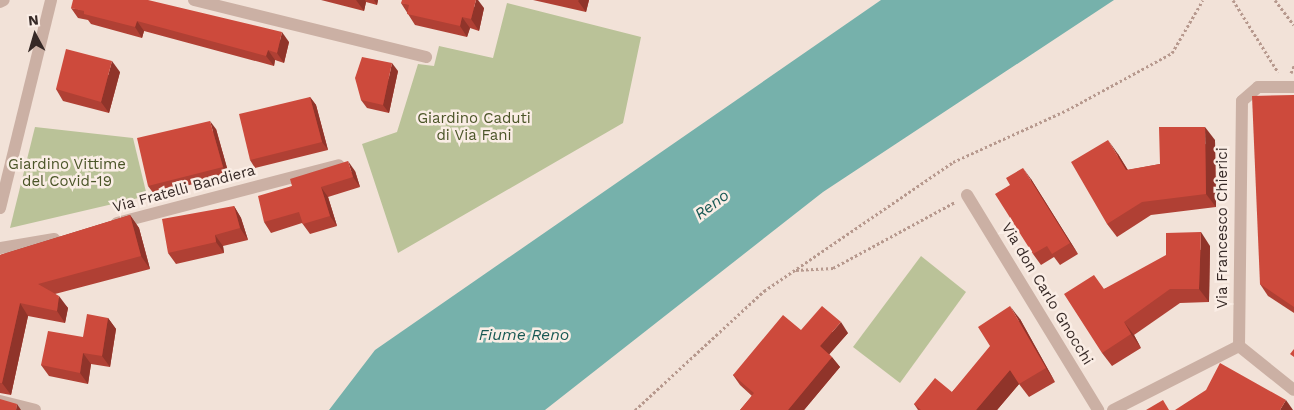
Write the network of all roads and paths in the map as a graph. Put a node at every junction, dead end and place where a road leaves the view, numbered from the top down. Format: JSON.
{"nodes":[{"id":1,"x":4,"y":0,"type":"edge"},
{"id":2,"x":51,"y":0,"type":"edge"},
{"id":3,"x":194,"y":0,"type":"edge"},
{"id":4,"x":1203,"y":0,"type":"edge"},
{"id":5,"x":1233,"y":0,"type":"edge"},
{"id":6,"x":1275,"y":0,"type":"edge"},
{"id":7,"x":0,"y":2,"type":"edge"},
{"id":8,"x":1294,"y":25,"type":"edge"},
{"id":9,"x":426,"y":57,"type":"dead end"},
{"id":10,"x":1290,"y":86,"type":"edge"},
{"id":11,"x":346,"y":163,"type":"edge"},
{"id":12,"x":967,"y":195,"type":"joint"},
{"id":13,"x":0,"y":208,"type":"edge"},
{"id":14,"x":101,"y":227,"type":"edge"},
{"id":15,"x":63,"y":237,"type":"edge"},
{"id":16,"x":0,"y":248,"type":"edge"},
{"id":17,"x":795,"y":270,"type":"junction"},
{"id":18,"x":1238,"y":346,"type":"junction"},
{"id":19,"x":1294,"y":390,"type":"edge"},
{"id":20,"x":0,"y":401,"type":"edge"},
{"id":21,"x":35,"y":410,"type":"edge"},
{"id":22,"x":636,"y":410,"type":"edge"},
{"id":23,"x":1098,"y":410,"type":"edge"},
{"id":24,"x":1113,"y":410,"type":"edge"}],
"edges":[{"from":1,"to":7,"type":"street"},
{"from":2,"to":13,"type":"street"},
{"from":3,"to":9,"type":"street"},
{"from":4,"to":17,"type":"path"},
{"from":5,"to":10,"type":"path"},
{"from":6,"to":8,"type":"path"},
{"from":10,"to":18,"type":"street","name":"Via Francesco Chierici"},
{"from":11,"to":14,"type":"street","name":"Via Fratelli Bandiera"},
{"from":12,"to":17,"type":"path"},
{"from":12,"to":23,"type":"street","name":"Via don Carlo Gnocchi"},
{"from":15,"to":16,"type":"street"},
{"from":17,"to":22,"type":"path"},
{"from":18,"to":19,"type":"street"},
{"from":18,"to":24,"type":"street"},
{"from":20,"to":21,"type":"street"}]}
